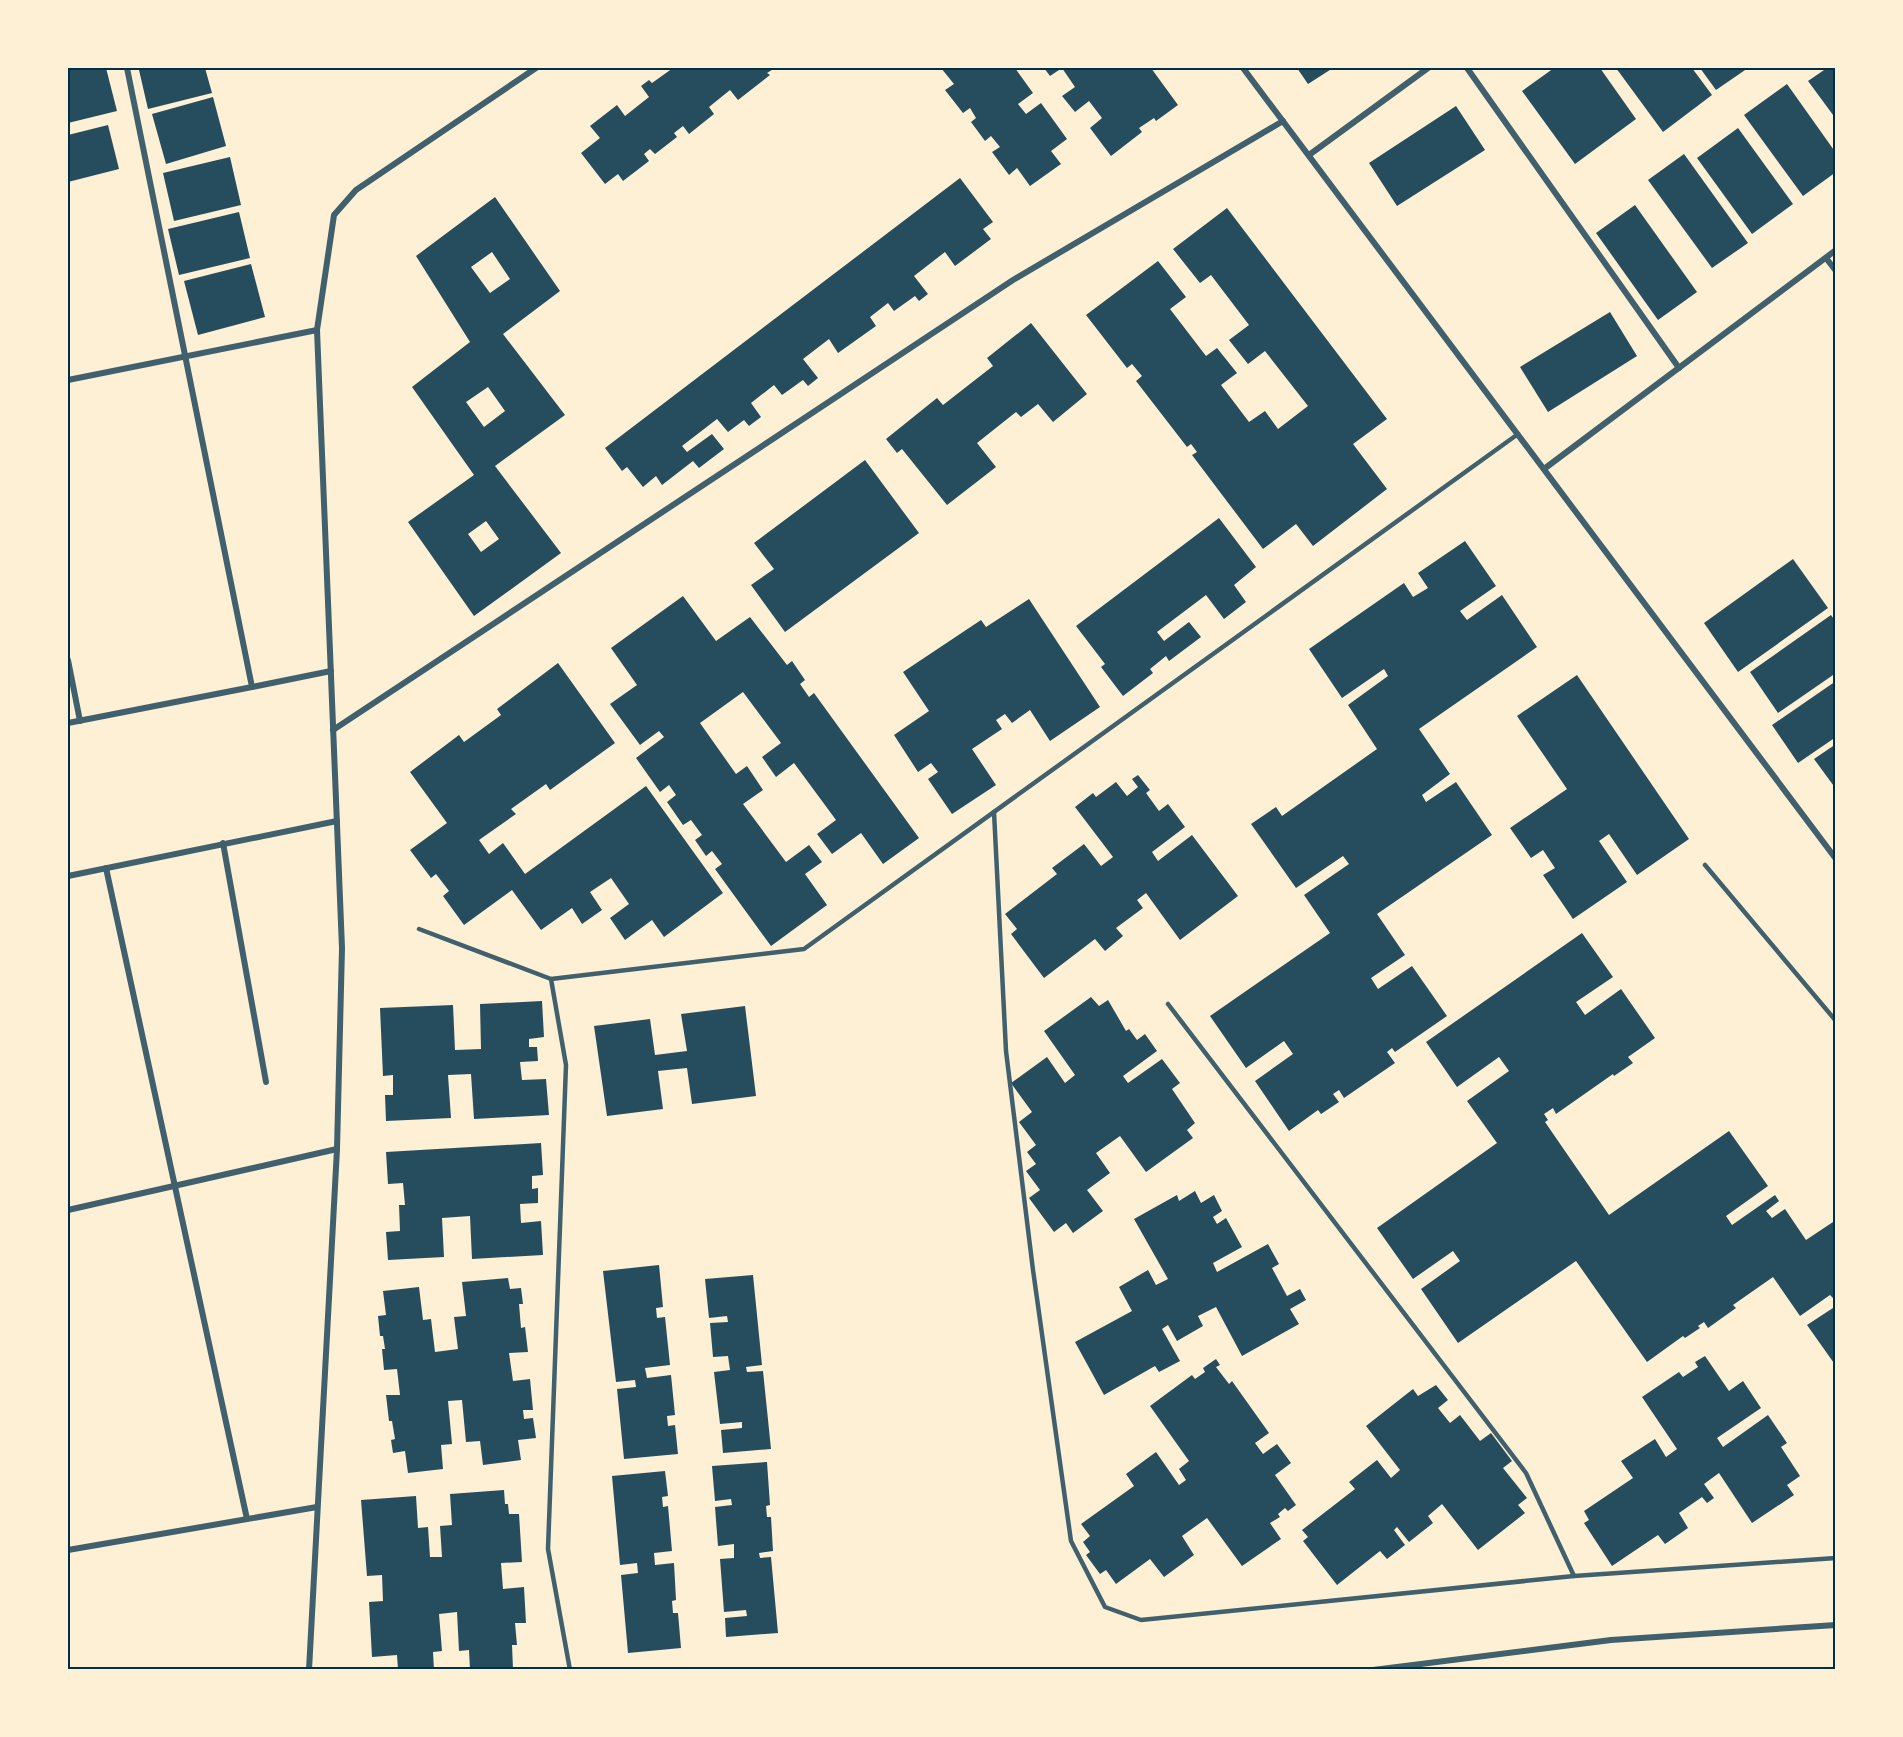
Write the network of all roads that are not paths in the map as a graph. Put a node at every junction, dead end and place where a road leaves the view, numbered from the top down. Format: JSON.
{"nodes":[{"id":1,"x":127,"y":68,"type":"edge"},
{"id":2,"x":537,"y":68,"type":"edge"},
{"id":3,"x":1243,"y":68,"type":"edge"},
{"id":4,"x":1428,"y":68,"type":"edge"},
{"id":5,"x":1467,"y":68,"type":"edge"},
{"id":6,"x":1283,"y":121,"type":"junction"},
{"id":7,"x":1309,"y":155,"type":"junction"},
{"id":8,"x":1836,"y":250,"type":"edge"},
{"id":9,"x":1826,"y":258,"type":"junction"},
{"id":10,"x":1836,"y":271,"type":"edge"},
{"id":11,"x":317,"y":330,"type":"junction"},
{"id":12,"x":185,"y":356,"type":"junction"},
{"id":13,"x":1679,"y":368,"type":"junction"},
{"id":14,"x":68,"y":380,"type":"edge"},
{"id":15,"x":1518,"y":434,"type":"junction"},
{"id":16,"x":1544,"y":469,"type":"junction"},
{"id":17,"x":68,"y":660,"type":"edge"},
{"id":18,"x":331,"y":671,"type":"junction"},
{"id":19,"x":252,"y":687,"type":"junction"},
{"id":20,"x":80,"y":721,"type":"junction"},
{"id":21,"x":68,"y":723,"type":"edge"},
{"id":22,"x":333,"y":730,"type":"junction"},
{"id":23,"x":994,"y":812,"type":"junction"},
{"id":24,"x":337,"y":821,"type":"junction"},
{"id":25,"x":223,"y":843,"type":"junction"},
{"id":26,"x":1836,"y":859,"type":"edge"},
{"id":27,"x":1704,"y":865,"type":"dead end"},
{"id":28,"x":106,"y":868,"type":"junction"},
{"id":29,"x":68,"y":876,"type":"edge"},
{"id":30,"x":418,"y":929,"type":"dead end"},
{"id":31,"x":551,"y":979,"type":"junction"},
{"id":32,"x":1168,"y":1004,"type":"dead end"},
{"id":33,"x":1836,"y":1021,"type":"edge"},
{"id":34,"x":266,"y":1082,"type":"dead end"},
{"id":35,"x":337,"y":1149,"type":"junction"},
{"id":36,"x":176,"y":1186,"type":"junction"},
{"id":37,"x":68,"y":1210,"type":"edge"},
{"id":38,"x":317,"y":1507,"type":"junction"},
{"id":39,"x":247,"y":1519,"type":"junction"},
{"id":40,"x":68,"y":1550,"type":"edge"},
{"id":41,"x":1836,"y":1558,"type":"edge"},
{"id":42,"x":1574,"y":1576,"type":"junction"},
{"id":43,"x":1836,"y":1625,"type":"edge"},
{"id":44,"x":309,"y":1670,"type":"edge"},
{"id":45,"x":570,"y":1670,"type":"edge"},
{"id":46,"x":1373,"y":1670,"type":"edge"}],
"edges":[{"from":1,"to":12,"type":"street"},
{"from":2,"to":11,"type":"street"},
{"from":3,"to":6,"type":"street"},
{"from":4,"to":7,"type":"street"},
{"from":5,"to":13,"type":"street"},
{"from":6,"to":7,"type":"street"},
{"from":6,"to":22,"type":"street"},
{"from":7,"to":15,"type":"street"},
{"from":8,"to":9,"type":"street"},
{"from":9,"to":10,"type":"street"},
{"from":9,"to":13,"type":"street"},
{"from":11,"to":12,"type":"street"},
{"from":11,"to":18,"type":"street"},
{"from":12,"to":14,"type":"street"},
{"from":12,"to":19,"type":"street"},
{"from":13,"to":16,"type":"street"},
{"from":15,"to":16,"type":"street"},
{"from":15,"to":23,"type":"lane"},
{"from":16,"to":26,"type":"street"},
{"from":17,"to":20,"type":"street"},
{"from":18,"to":19,"type":"street"},
{"from":18,"to":22,"type":"street"},
{"from":19,"to":20,"type":"street"},
{"from":20,"to":21,"type":"street"},
{"from":22,"to":24,"type":"street"},
{"from":23,"to":31,"type":"lane"},
{"from":23,"to":42,"type":"lane"},
{"from":24,"to":25,"type":"street"},
{"from":24,"to":35,"type":"street"},
{"from":25,"to":28,"type":"street"},
{"from":25,"to":34,"type":"street"},
{"from":27,"to":33,"type":"lane"},
{"from":28,"to":29,"type":"street"},
{"from":28,"to":36,"type":"street"},
{"from":30,"to":31,"type":"lane"},
{"from":31,"to":45,"type":"lane"},
{"from":32,"to":42,"type":"lane"},
{"from":35,"to":36,"type":"street"},
{"from":35,"to":38,"type":"street"},
{"from":36,"to":37,"type":"street"},
{"from":36,"to":39,"type":"street"},
{"from":38,"to":39,"type":"street"},
{"from":38,"to":44,"type":"street"},
{"from":39,"to":40,"type":"street"},
{"from":41,"to":42,"type":"lane"},
{"from":43,"to":46,"type":"street"}]}
